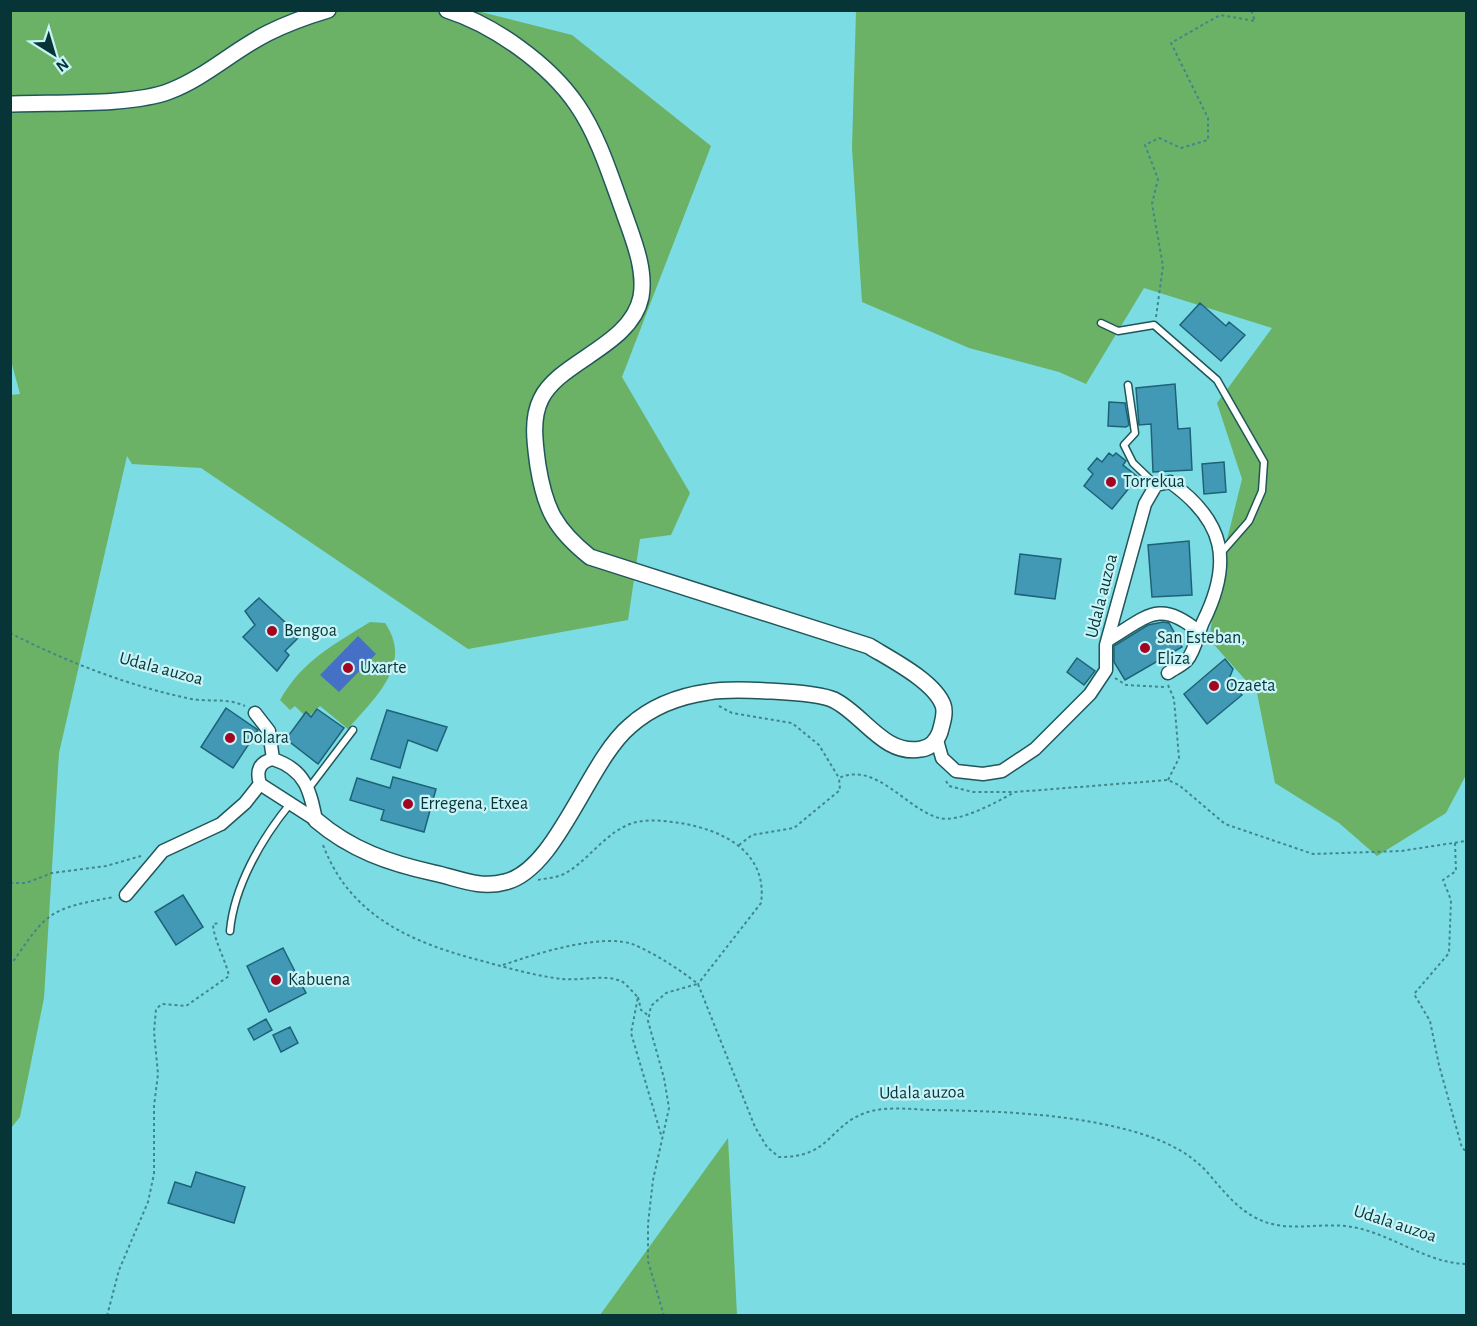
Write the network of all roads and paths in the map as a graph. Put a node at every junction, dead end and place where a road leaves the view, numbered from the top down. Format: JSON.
{"nodes":[{"id":1,"x":328,"y":10,"type":"edge"},
{"id":2,"x":447,"y":10,"type":"edge"},
{"id":3,"x":1251,"y":10,"type":"edge"},
{"id":4,"x":10,"y":104,"type":"edge"},
{"id":5,"x":1101,"y":323,"type":"dead end"},
{"id":6,"x":1154,"y":325,"type":"junction"},
{"id":7,"x":1128,"y":385,"type":"dead end"},
{"id":8,"x":1156,"y":485,"type":"junction"},
{"id":9,"x":1221,"y":553,"type":"junction"},
{"id":10,"x":1199,"y":632,"type":"junction"},
{"id":11,"x":10,"y":633,"type":"edge"},
{"id":12,"x":1108,"y":640,"type":"junction"},
{"id":13,"x":1106,"y":670,"type":"junction"},
{"id":14,"x":1168,"y":673,"type":"joint"},
{"id":15,"x":1168,"y":687,"type":"junction"},
{"id":16,"x":695,"y":694,"type":"junction"},
{"id":17,"x":255,"y":712,"type":"joint"},
{"id":18,"x":353,"y":730,"type":"dead end"},
{"id":19,"x":937,"y":740,"type":"junction"},
{"id":20,"x":273,"y":759,"type":"junction"},
{"id":21,"x":839,"y":778,"type":"junction"},
{"id":22,"x":1168,"y":780,"type":"junction"},
{"id":23,"x":261,"y":784,"type":"junction"},
{"id":24,"x":309,"y":788,"type":"junction"},
{"id":25,"x":290,"y":804,"type":"junction"},
{"id":26,"x":316,"y":820,"type":"junction"},
{"id":27,"x":1467,"y":841,"type":"edge"},
{"id":28,"x":1455,"y":843,"type":"junction"},
{"id":29,"x":323,"y":844,"type":"dead end"},
{"id":30,"x":740,"y":845,"type":"junction"},
{"id":31,"x":168,"y":846,"type":"junction"},
{"id":32,"x":516,"y":879,"type":"junction"},
{"id":33,"x":10,"y":883,"type":"edge"},
{"id":34,"x":126,"y":895,"type":"joint"},
{"id":35,"x":231,"y":923,"type":"junction"},
{"id":36,"x":230,"y":931,"type":"dead end"},
{"id":37,"x":10,"y":966,"type":"edge"},
{"id":38,"x":501,"y":966,"type":"junction"},
{"id":39,"x":698,"y":984,"type":"junction"},
{"id":40,"x":638,"y":997,"type":"junction"},
{"id":41,"x":649,"y":1016,"type":"junction"},
{"id":42,"x":662,"y":1138,"type":"junction"},
{"id":43,"x":1467,"y":1151,"type":"edge"},
{"id":44,"x":1467,"y":1264,"type":"edge"},
{"id":45,"x":107,"y":1316,"type":"edge"},
{"id":46,"x":664,"y":1316,"type":"edge"}],
"edges":[{"from":1,"to":4,"type":"street"},
{"from":2,"to":19,"type":"street"},
{"from":3,"to":6,"type":"path"},
{"from":5,"to":6,"type":"lane"},
{"from":6,"to":9,"type":"lane"},
{"from":7,"to":8,"type":"lane"},
{"from":8,"to":9,"type":"street"},
{"from":8,"to":12,"type":"street","name":"Udala auzoa"},
{"from":9,"to":10,"type":"street"},
{"from":10,"to":12,"type":"street"},
{"from":10,"to":14,"type":"street"},
{"from":11,"to":17,"type":"path","name":"Udala auzoa"},
{"from":12,"to":13,"type":"street","name":"Udala auzoa"},
{"from":13,"to":15,"type":"path"},
{"from":13,"to":19,"type":"street"},
{"from":14,"to":15,"type":"path"},
{"from":15,"to":22,"type":"path"},
{"from":16,"to":19,"type":"street"},
{"from":16,"to":21,"type":"path"},
{"from":16,"to":32,"type":"street"},
{"from":17,"to":20,"type":"street"},
{"from":18,"to":24,"type":"lane"},
{"from":20,"to":23,"type":"street"},
{"from":20,"to":24,"type":"street"},
{"from":21,"to":22,"type":"path"},
{"from":21,"to":30,"type":"path"},
{"from":22,"to":28,"type":"path"},
{"from":23,"to":25,"type":"street"},
{"from":23,"to":31,"type":"street"},
{"from":24,"to":26,"type":"street"},
{"from":25,"to":26,"type":"street"},
{"from":25,"to":35,"type":"lane"},
{"from":26,"to":32,"type":"street"},
{"from":27,"to":28,"type":"path"},
{"from":28,"to":43,"type":"path"},
{"from":29,"to":38,"type":"path"},
{"from":30,"to":32,"type":"path"},
{"from":30,"to":39,"type":"path"},
{"from":31,"to":33,"type":"path"},
{"from":31,"to":34,"type":"street"},
{"from":34,"to":37,"type":"path"},
{"from":35,"to":36,"type":"lane"},
{"from":35,"to":45,"type":"path"},
{"from":38,"to":39,"type":"path"},
{"from":38,"to":40,"type":"path"},
{"from":39,"to":41,"type":"path"},
{"from":39,"to":44,"type":"path","name":"Udala auzoa"},
{"from":40,"to":41,"type":"path"},
{"from":40,"to":42,"type":"path"},
{"from":41,"to":42,"type":"path"},
{"from":42,"to":46,"type":"path"}]}
